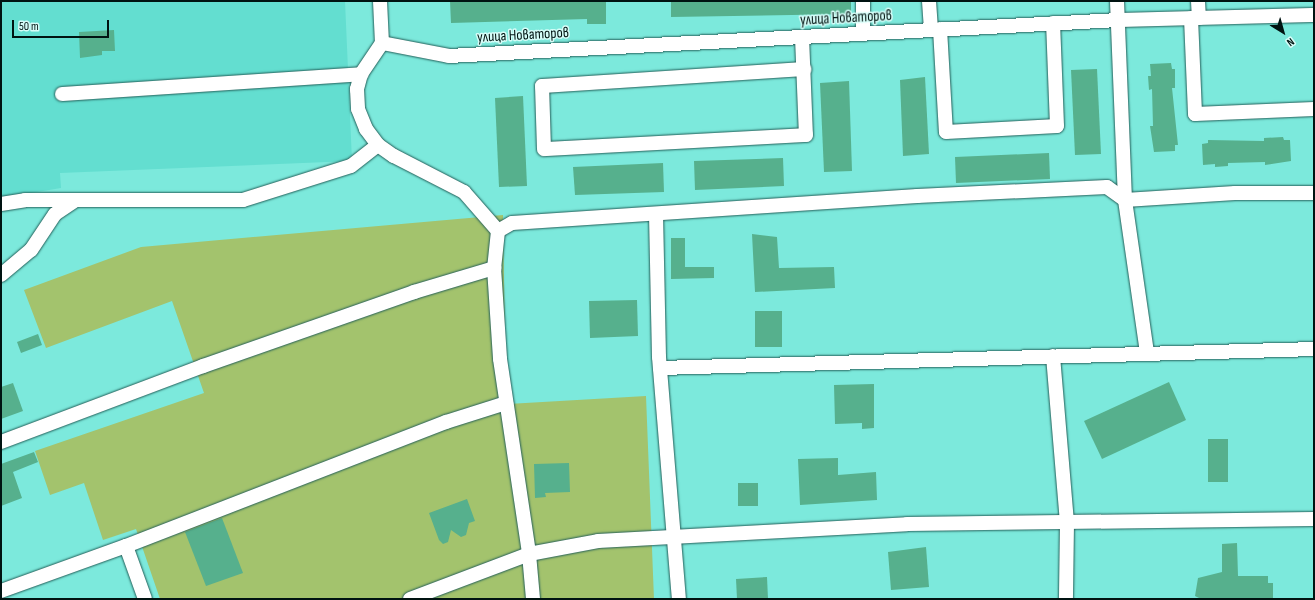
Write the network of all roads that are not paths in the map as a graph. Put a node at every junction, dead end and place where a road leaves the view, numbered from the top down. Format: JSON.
{"nodes":[{"id":1,"x":380,"y":1,"type":"edge"},
{"id":2,"x":863,"y":1,"type":"edge"},
{"id":3,"x":929,"y":1,"type":"edge"},
{"id":4,"x":1117,"y":1,"type":"edge"},
{"id":5,"x":1198,"y":1,"type":"edge"},
{"id":6,"x":1314,"y":15,"type":"edge"},
{"id":7,"x":1195,"y":18,"type":"junction"},
{"id":8,"x":1118,"y":20,"type":"junction"},
{"id":9,"x":1052,"y":23,"type":"junction"},
{"id":10,"x":936,"y":30,"type":"junction"},
{"id":11,"x":863,"y":34,"type":"junction"},
{"id":12,"x":802,"y":37,"type":"junction"},
{"id":13,"x":382,"y":43,"type":"junction"},
{"id":14,"x":804,"y":68,"type":"junction"},
{"id":15,"x":361,"y":74,"type":"junction"},
{"id":16,"x":62,"y":94,"type":"dead end"},
{"id":17,"x":1314,"y":109,"type":"edge"},
{"id":18,"x":378,"y":145,"type":"junction"},
{"id":19,"x":1314,"y":193,"type":"edge"},
{"id":20,"x":1125,"y":200,"type":"junction"},
{"id":21,"x":73,"y":202,"type":"junction"},
{"id":22,"x":1,"y":204,"type":"edge"},
{"id":23,"x":656,"y":214,"type":"junction"},
{"id":24,"x":498,"y":231,"type":"junction"},
{"id":25,"x":494,"y":268,"type":"junction"},
{"id":26,"x":1,"y":275,"type":"edge"},
{"id":27,"x":1314,"y":349,"type":"edge"},
{"id":28,"x":1147,"y":354,"type":"junction"},
{"id":29,"x":1053,"y":356,"type":"junction"},
{"id":30,"x":660,"y":368,"type":"junction"},
{"id":31,"x":506,"y":403,"type":"junction"},
{"id":32,"x":1,"y":442,"type":"edge"},
{"id":33,"x":1314,"y":519,"type":"edge"},
{"id":34,"x":1067,"y":523,"type":"junction"},
{"id":35,"x":674,"y":537,"type":"junction"},
{"id":36,"x":126,"y":546,"type":"junction"},
{"id":37,"x":529,"y":554,"type":"junction"},
{"id":38,"x":1,"y":591,"type":"edge"},
{"id":39,"x":145,"y":599,"type":"edge"},
{"id":40,"x":410,"y":599,"type":"edge"},
{"id":41,"x":533,"y":599,"type":"edge"},
{"id":42,"x":679,"y":599,"type":"edge"},
{"id":43,"x":1066,"y":599,"type":"edge"}],
"edges":[{"from":1,"to":13,"type":"street"},
{"from":2,"to":11,"type":"street"},
{"from":3,"to":10,"type":"street"},
{"from":4,"to":8,"type":"street"},
{"from":5,"to":7,"type":"street"},
{"from":6,"to":7,"type":"street","name":"улица Новаторов"},
{"from":7,"to":8,"type":"street","name":"улица Новаторов"},
{"from":7,"to":17,"type":"street"},
{"from":8,"to":9,"type":"street","name":"улица Новаторов"},
{"from":8,"to":20,"type":"street"},
{"from":9,"to":10,"type":"street","name":"улица Новаторов"},
{"from":9,"to":10,"type":"street"},
{"from":10,"to":11,"type":"street","name":"улица Новаторов"},
{"from":11,"to":12,"type":"street","name":"улица Новаторов"},
{"from":12,"to":13,"type":"street","name":"улица Новаторов"},
{"from":12,"to":14,"type":"street"},
{"from":13,"to":15,"type":"street"},
{"from":14,"to":14,"type":"street"},
{"from":15,"to":16,"type":"street"},
{"from":15,"to":18,"type":"street"},
{"from":18,"to":21,"type":"street"},
{"from":18,"to":24,"type":"street"},
{"from":19,"to":20,"type":"street"},
{"from":20,"to":23,"type":"street"},
{"from":20,"to":28,"type":"street"},
{"from":21,"to":22,"type":"street"},
{"from":21,"to":26,"type":"street"},
{"from":23,"to":24,"type":"street"},
{"from":23,"to":30,"type":"street"},
{"from":24,"to":25,"type":"street"},
{"from":25,"to":31,"type":"street"},
{"from":25,"to":32,"type":"street"},
{"from":27,"to":28,"type":"street"},
{"from":28,"to":29,"type":"street"},
{"from":29,"to":30,"type":"street"},
{"from":29,"to":34,"type":"street"},
{"from":30,"to":35,"type":"street"},
{"from":31,"to":36,"type":"street"},
{"from":31,"to":37,"type":"street"},
{"from":33,"to":34,"type":"street"},
{"from":34,"to":35,"type":"street"},
{"from":34,"to":43,"type":"street"},
{"from":35,"to":37,"type":"street"},
{"from":35,"to":42,"type":"street"},
{"from":36,"to":38,"type":"street"},
{"from":36,"to":39,"type":"street"},
{"from":37,"to":40,"type":"street"},
{"from":37,"to":41,"type":"street"}]}
